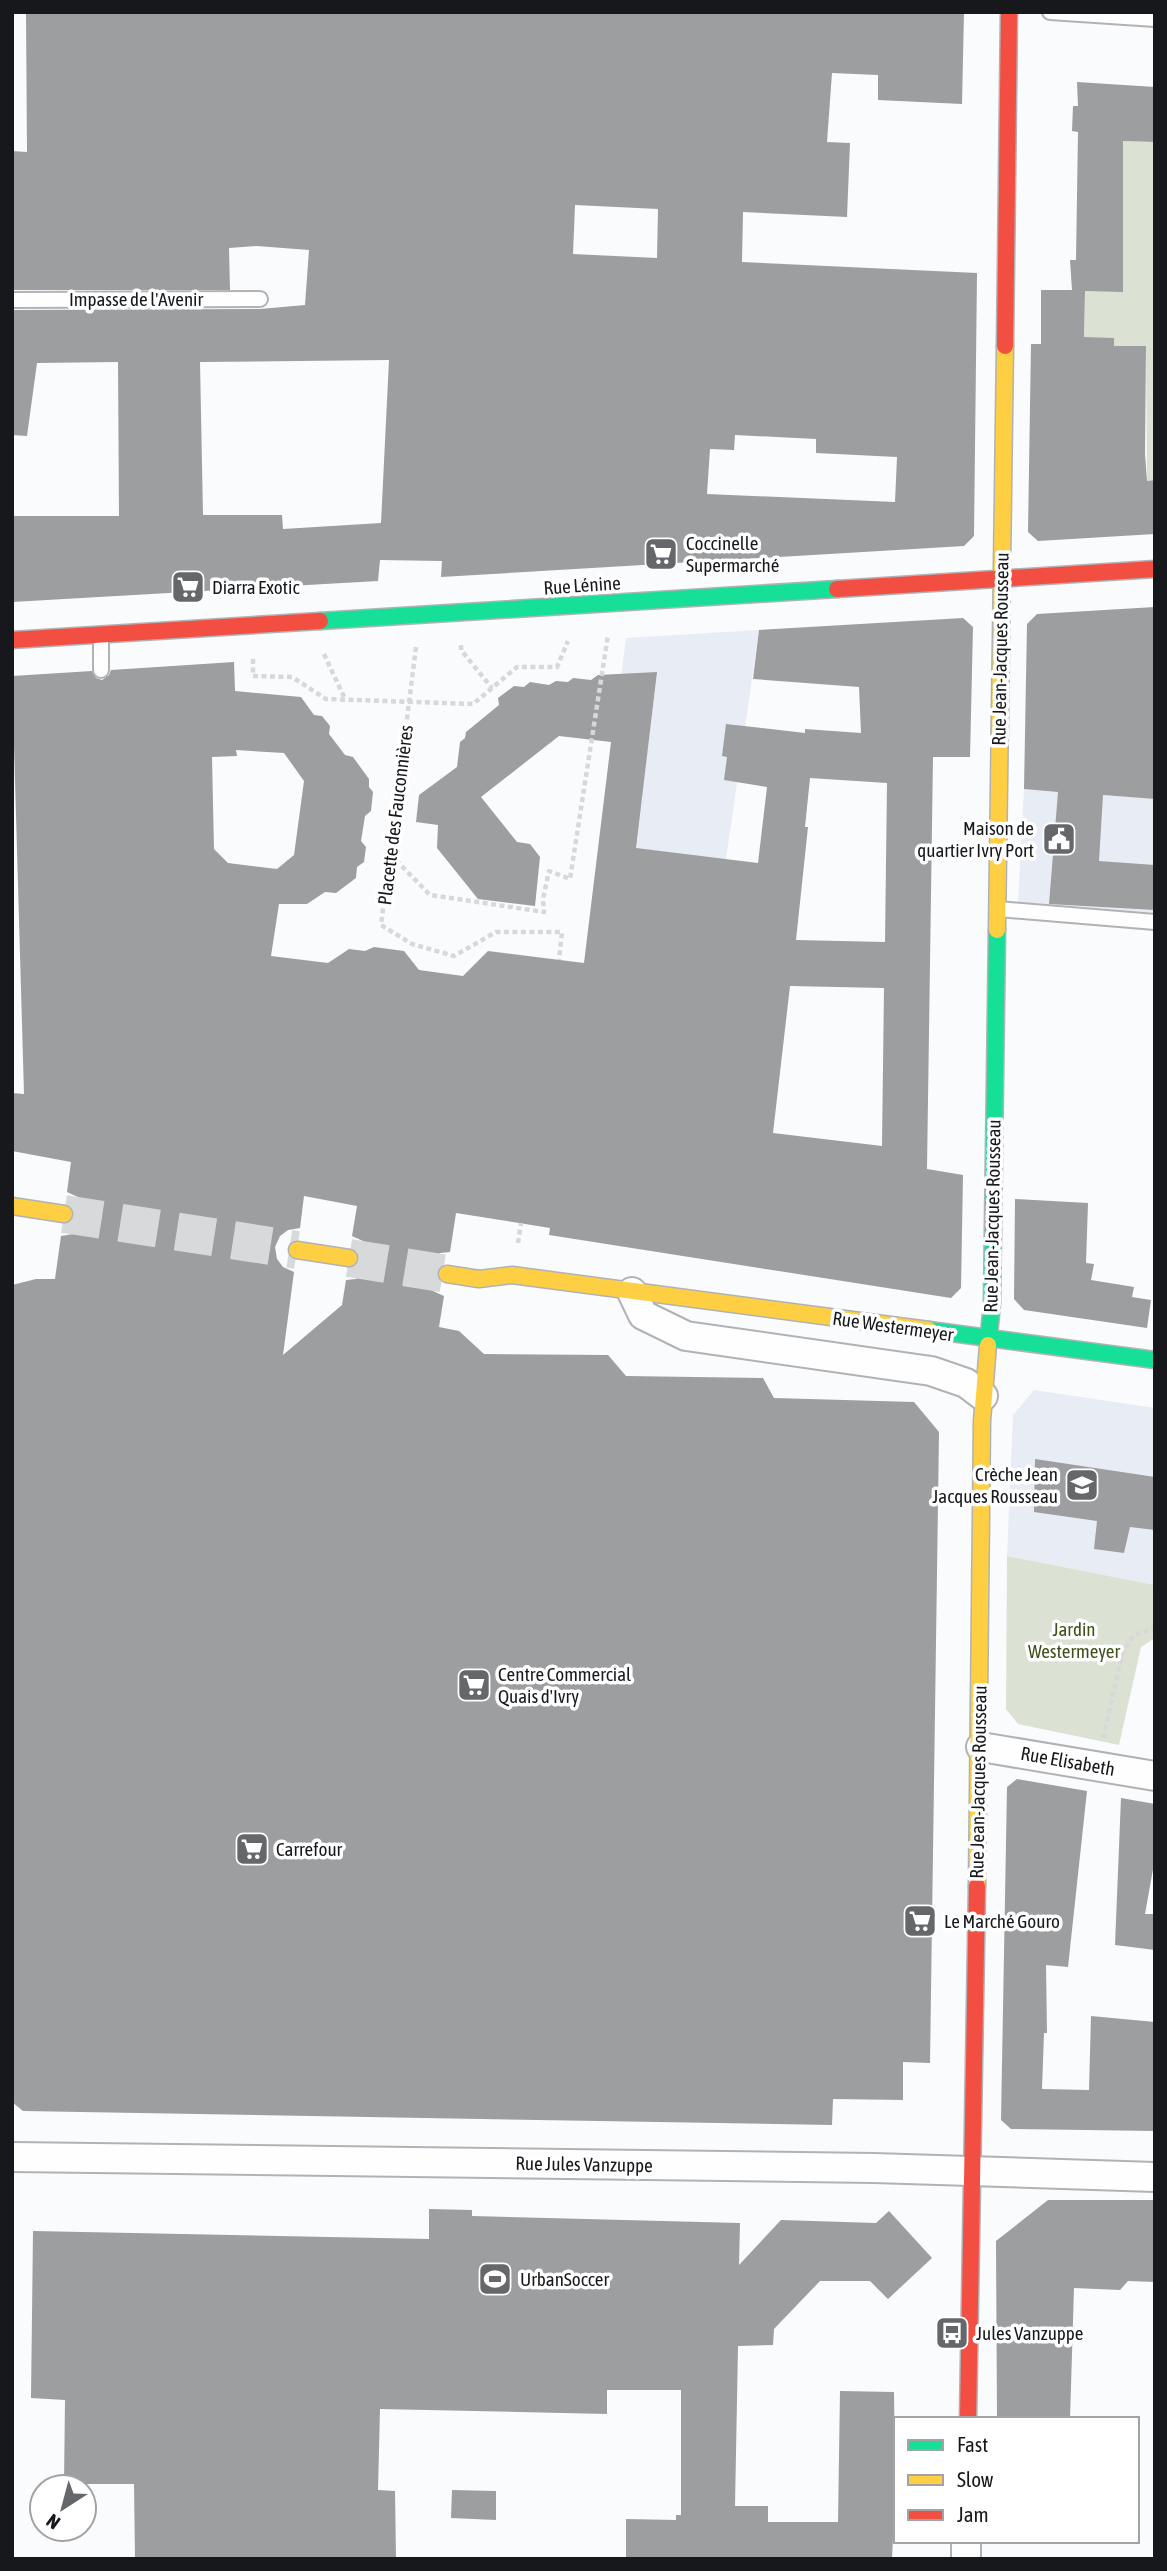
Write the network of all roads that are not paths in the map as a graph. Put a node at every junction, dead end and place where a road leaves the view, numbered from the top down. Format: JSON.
{"nodes":[{"id":1,"x":1009,"y":12,"type":"edge"},
{"id":2,"x":1050,"y":12,"type":"edge"},
{"id":3,"x":1155,"y":19,"type":"edge"},
{"id":4,"x":260,"y":299,"type":"dead end"},
{"id":5,"x":12,"y":300,"type":"edge"},
{"id":6,"x":1155,"y":569,"type":"edge"},
{"id":7,"x":1000,"y":578,"type":"junction"},
{"id":8,"x":101,"y":636,"type":"junction"},
{"id":9,"x":12,"y":639,"type":"edge"},
{"id":10,"x":101,"y":670,"type":"dead end"},
{"id":11,"x":996,"y":909,"type":"junction"},
{"id":12,"x":1155,"y":922,"type":"edge"},
{"id":13,"x":12,"y":1206,"type":"edge"},
{"id":14,"x":64,"y":1214,"type":"tunnel mouth"},
{"id":15,"x":297,"y":1250,"type":"tunnel mouth"},
{"id":16,"x":349,"y":1258,"type":"tunnel mouth"},
{"id":17,"x":447,"y":1274,"type":"tunnel mouth"},
{"id":18,"x":632,"y":1292,"type":"junction"},
{"id":19,"x":988,"y":1337,"type":"junction"},
{"id":20,"x":1155,"y":1360,"type":"edge"},
{"id":21,"x":983,"y":1396,"type":"junction"},
{"id":22,"x":981,"y":1746,"type":"junction"},
{"id":23,"x":1155,"y":1776,"type":"edge"},
{"id":24,"x":12,"y":2157,"type":"edge"},
{"id":25,"x":970,"y":2173,"type":"junction"},
{"id":26,"x":1155,"y":2177,"type":"edge"},
{"id":27,"x":968,"y":2417,"type":"edge"}],
"edges":[{"from":1,"to":7,"type":"street","name":"Rue Jean-Jacques Rousseau"},
{"from":2,"to":3,"type":"lane"},
{"from":4,"to":5,"type":"lane","name":"Impasse de l'Avenir"},
{"from":6,"to":7,"type":"street","name":"Rue Lénine"},
{"from":7,"to":8,"type":"street","name":"Rue Lénine"},
{"from":7,"to":11,"type":"street","name":"Rue Jean-Jacques Rousseau"},
{"from":8,"to":9,"type":"street","name":"Rue Lénine"},
{"from":8,"to":10,"type":"lane"},
{"from":11,"to":12,"type":"lane"},
{"from":11,"to":19,"type":"street","name":"Rue Jean-Jacques Rousseau"},
{"from":13,"to":14,"type":"street"},
{"from":15,"to":16,"type":"street"},
{"from":17,"to":18,"type":"street","name":"Rue Westermeyer"},
{"from":18,"to":19,"type":"street","name":"Rue Westermeyer"},
{"from":18,"to":21,"type":"street","name":"Rue Westermeyer"},
{"from":19,"to":20,"type":"street","name":"Rue Westermeyer"},
{"from":19,"to":21,"type":"street","name":"Rue Jean-Jacques Rousseau"},
{"from":21,"to":22,"type":"street","name":"Rue Jean-Jacques Rousseau"},
{"from":22,"to":23,"type":"street","name":"Rue Elisabeth"},
{"from":22,"to":25,"type":"street","name":"Rue Jean-Jacques Rousseau"},
{"from":24,"to":25,"type":"street","name":"Rue Jules Vanzuppe"},
{"from":25,"to":26,"type":"street","name":"Rue Jules Vanzuppe"},
{"from":25,"to":27,"type":"street","name":"Rue Jean-Jacques Rousseau"}]}
